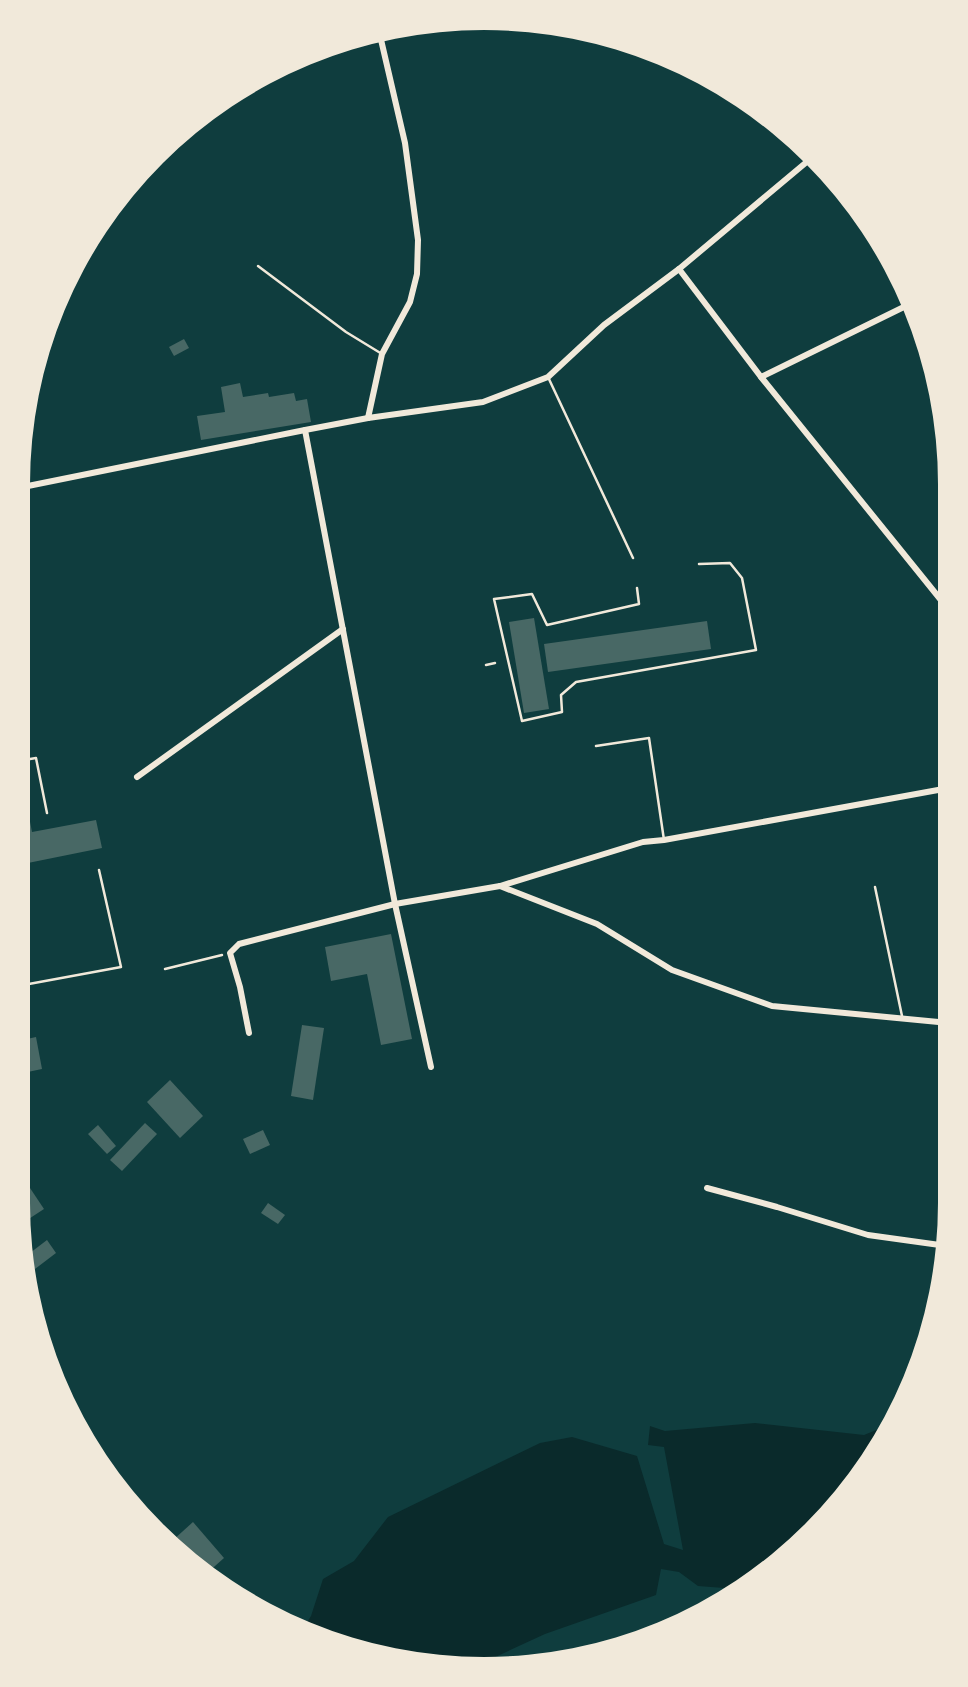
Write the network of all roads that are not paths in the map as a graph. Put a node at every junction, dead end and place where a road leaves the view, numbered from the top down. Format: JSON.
{"nodes":[{"id":1,"x":381,"y":41,"type":"edge"},
{"id":2,"x":805,"y":163,"type":"edge"},
{"id":3,"x":258,"y":266,"type":"dead end"},
{"id":4,"x":679,"y":269,"type":"junction"},
{"id":5,"x":903,"y":308,"type":"edge"},
{"id":6,"x":382,"y":354,"type":"junction"},
{"id":7,"x":548,"y":377,"type":"junction"},
{"id":8,"x":761,"y":377,"type":"junction"},
{"id":9,"x":368,"y":418,"type":"junction"},
{"id":10,"x":305,"y":430,"type":"junction"},
{"id":11,"x":30,"y":486,"type":"edge"},
{"id":12,"x":633,"y":558,"type":"dead end"},
{"id":13,"x":699,"y":564,"type":"dead end"},
{"id":14,"x":637,"y":588,"type":"dead end"},
{"id":15,"x":938,"y":595,"type":"edge"},
{"id":16,"x":343,"y":629,"type":"junction"},
{"id":17,"x":596,"y":746,"type":"dead end"},
{"id":18,"x":30,"y":759,"type":"edge"},
{"id":19,"x":137,"y":777,"type":"dead end"},
{"id":20,"x":938,"y":790,"type":"edge"},
{"id":21,"x":47,"y":813,"type":"dead end"},
{"id":22,"x":664,"y":840,"type":"junction"},
{"id":23,"x":99,"y":870,"type":"dead end"},
{"id":24,"x":500,"y":886,"type":"junction"},
{"id":25,"x":876,"y":887,"type":"dead end"},
{"id":26,"x":395,"y":904,"type":"junction"},
{"id":27,"x":30,"y":983,"type":"edge"},
{"id":28,"x":902,"y":1020,"type":"junction"},
{"id":29,"x":938,"y":1022,"type":"edge"},
{"id":30,"x":249,"y":1033,"type":"dead end"},
{"id":31,"x":431,"y":1067,"type":"dead end"},
{"id":32,"x":707,"y":1188,"type":"dead end"},
{"id":33,"x":936,"y":1245,"type":"edge"}],
"edges":[{"from":1,"to":6,"type":"street"},
{"from":2,"to":4,"type":"street"},
{"from":3,"to":6,"type":"lane"},
{"from":4,"to":7,"type":"street"},
{"from":4,"to":8,"type":"street"},
{"from":5,"to":8,"type":"street"},
{"from":6,"to":9,"type":"street"},
{"from":7,"to":9,"type":"street"},
{"from":7,"to":12,"type":"lane"},
{"from":8,"to":15,"type":"street"},
{"from":9,"to":10,"type":"street"},
{"from":10,"to":11,"type":"street"},
{"from":10,"to":16,"type":"street"},
{"from":13,"to":14,"type":"lane"},
{"from":16,"to":19,"type":"street"},
{"from":16,"to":26,"type":"street"},
{"from":17,"to":22,"type":"lane"},
{"from":18,"to":21,"type":"lane"},
{"from":20,"to":22,"type":"street"},
{"from":22,"to":24,"type":"street"},
{"from":23,"to":27,"type":"lane"},
{"from":24,"to":26,"type":"street"},
{"from":24,"to":28,"type":"street"},
{"from":25,"to":28,"type":"lane"},
{"from":26,"to":30,"type":"street"},
{"from":26,"to":31,"type":"street"},
{"from":28,"to":29,"type":"street"},
{"from":32,"to":33,"type":"street"}]}
